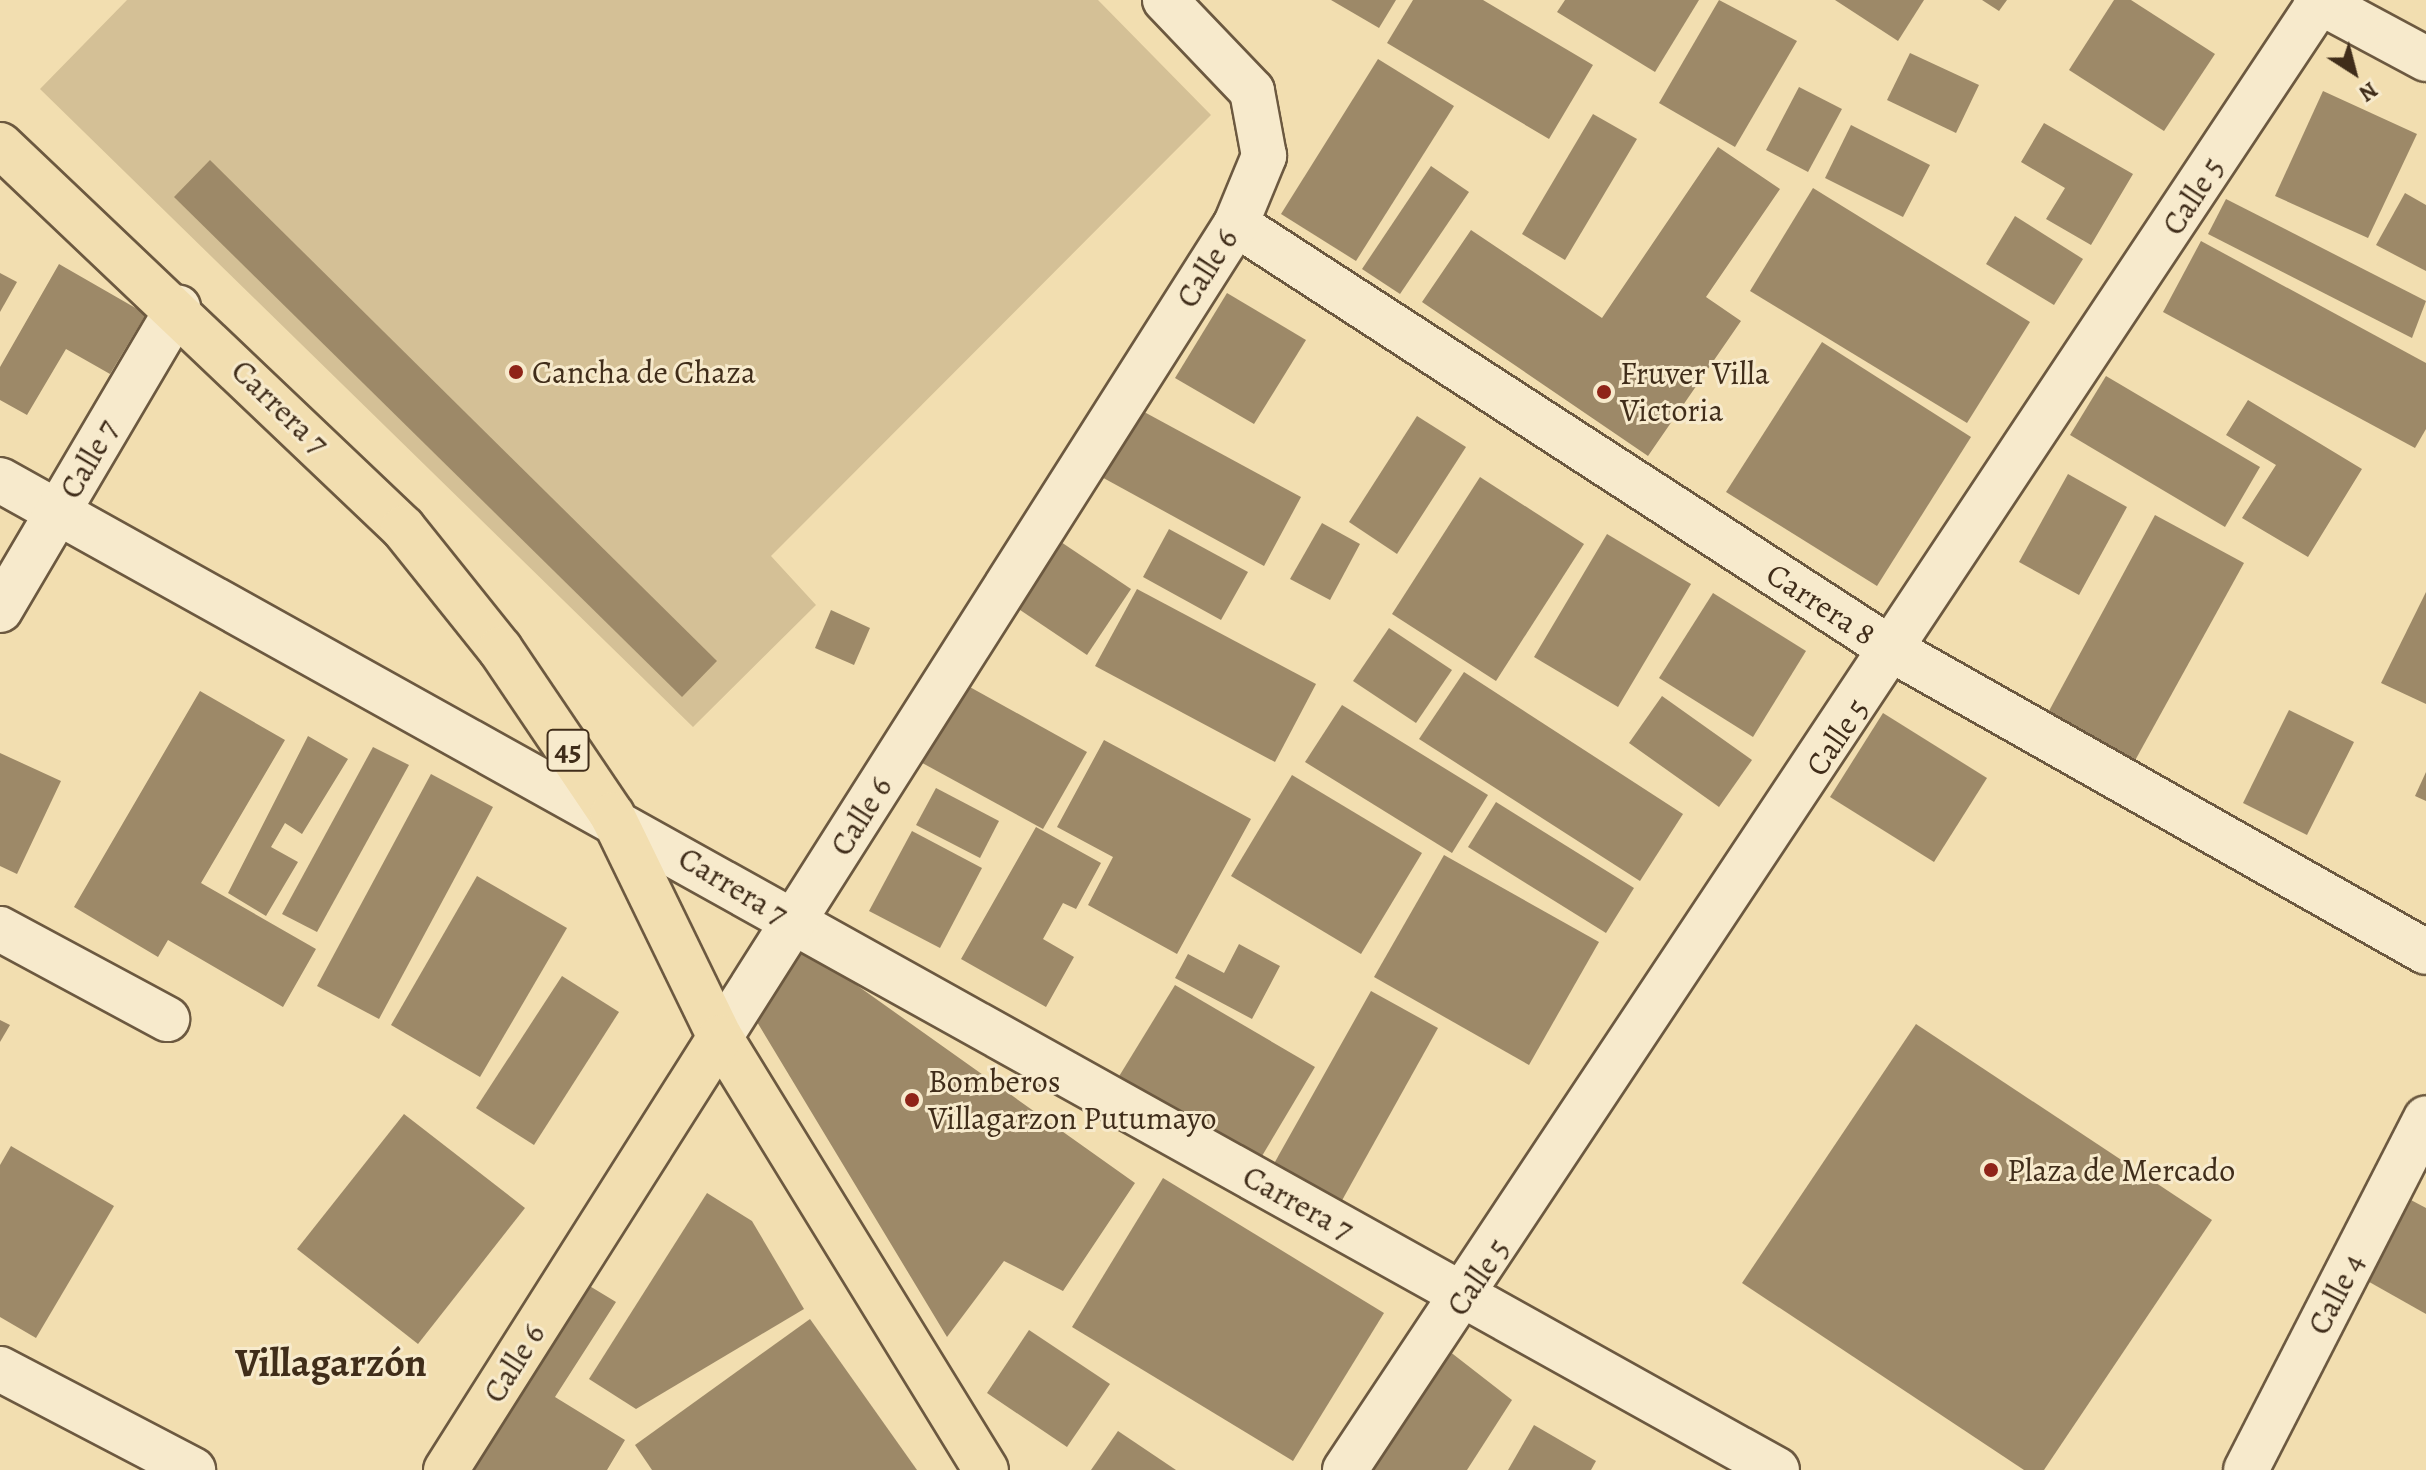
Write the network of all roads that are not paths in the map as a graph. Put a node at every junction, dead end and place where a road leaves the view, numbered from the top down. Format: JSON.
{"nodes":[{"id":1,"x":1165,"y":0,"type":"edge"},
{"id":2,"x":2319,"y":1,"type":"edge"},
{"id":3,"x":2426,"y":59,"type":"edge"},
{"id":4,"x":0,"y":145,"type":"edge"},
{"id":5,"x":1236,"y":224,"type":"junction"},
{"id":6,"x":178,"y":308,"type":"junction"},
{"id":7,"x":0,"y":480,"type":"edge"},
{"id":8,"x":58,"y":512,"type":"junction"},
{"id":9,"x":0,"y":610,"type":"edge"},
{"id":10,"x":1894,"y":651,"type":"junction"},
{"id":11,"x":612,"y":815,"type":"junction"},
{"id":12,"x":793,"y":923,"type":"junction"},
{"id":13,"x":0,"y":929,"type":"edge"},
{"id":14,"x":2426,"y":952,"type":"edge"},
{"id":15,"x":167,"y":1019,"type":"dead end"},
{"id":16,"x":720,"y":1037,"type":"junction"},
{"id":17,"x":2426,"y":1118,"type":"edge"},
{"id":18,"x":1465,"y":1296,"type":"junction"},
{"id":19,"x":0,"y":1369,"type":"edge"},
{"id":20,"x":193,"y":1470,"type":"edge"},
{"id":21,"x":446,"y":1470,"type":"edge"},
{"id":22,"x":986,"y":1470,"type":"edge"},
{"id":23,"x":1345,"y":1470,"type":"edge"},
{"id":24,"x":1777,"y":1470,"type":"edge"},
{"id":25,"x":2246,"y":1470,"type":"edge"}],
"edges":[{"from":1,"to":5,"type":"street","name":"Calle 6"},
{"from":2,"to":3,"type":"street"},
{"from":2,"to":10,"type":"street","name":"Calle 5"},
{"from":4,"to":6,"type":"main road","name":"Carrera 7","number":"45"},
{"from":5,"to":10,"type":"street","name":"Carrera 8"},
{"from":5,"to":12,"type":"street","name":"Calle 6"},
{"from":6,"to":8,"type":"street","name":"Calle 7"},
{"from":6,"to":11,"type":"main road","name":"Carrera 7","number":"45"},
{"from":7,"to":8,"type":"street","name":"Carrera 7"},
{"from":8,"to":9,"type":"street","name":"Calle 7"},
{"from":8,"to":11,"type":"street","name":"Carrera 7"},
{"from":10,"to":14,"type":"street","name":"Carrera 8"},
{"from":10,"to":18,"type":"street","name":"Calle 5"},
{"from":11,"to":12,"type":"street","name":"Carrera 7"},
{"from":11,"to":16,"type":"main road","name":"Carrera 7","number":"45"},
{"from":12,"to":16,"type":"street","name":"Calle 6"},
{"from":12,"to":18,"type":"street","name":"Carrera 7"},
{"from":13,"to":15,"type":"street"},
{"from":16,"to":21,"type":"main road","name":"Calle 6"},
{"from":16,"to":22,"type":"main road","name":"Carrera 7","number":"45"},
{"from":17,"to":25,"type":"street","name":"Calle 4"},
{"from":18,"to":23,"type":"street","name":"Calle 5"},
{"from":18,"to":24,"type":"street","name":"Carrera 7"},
{"from":19,"to":20,"type":"street"}]}
